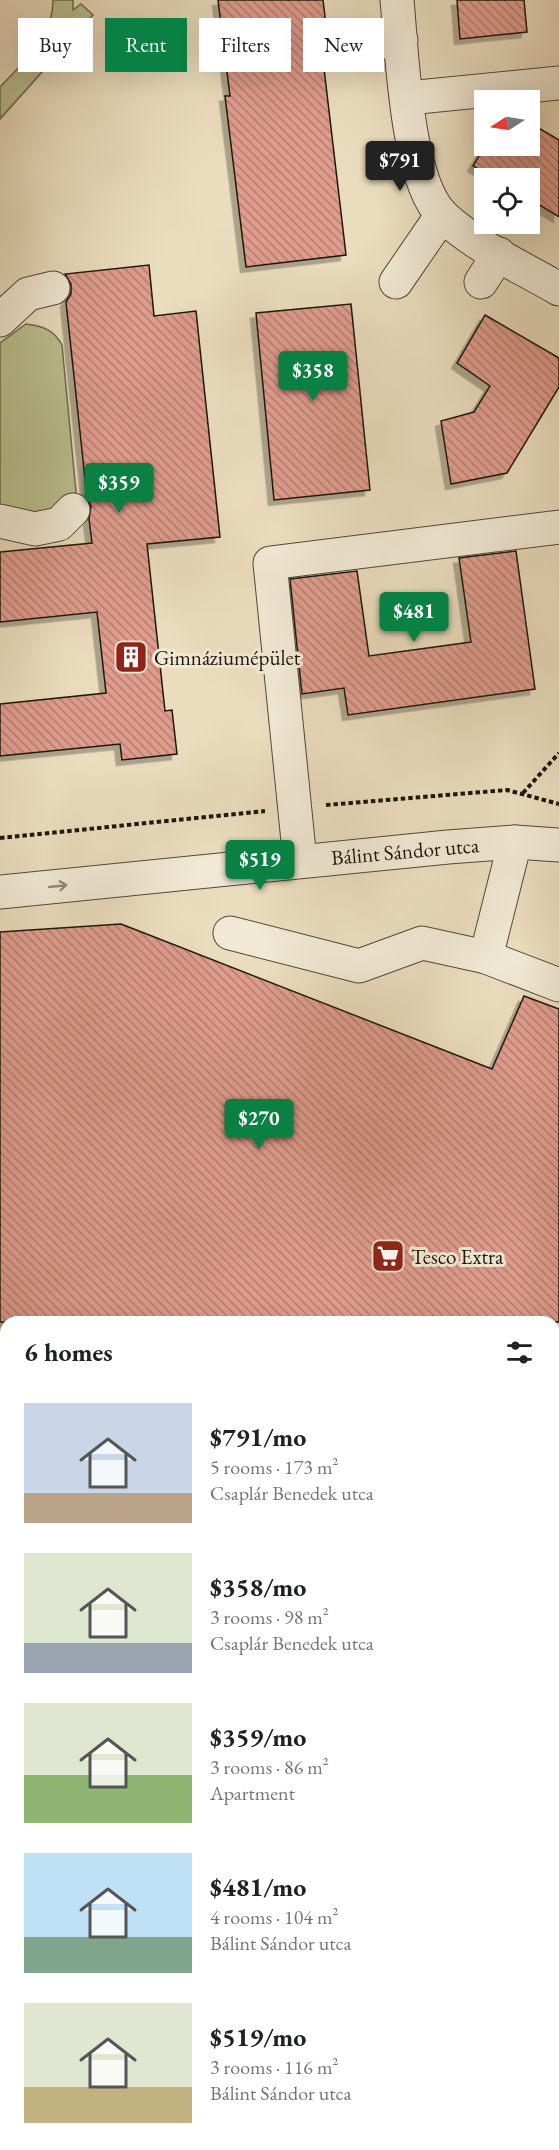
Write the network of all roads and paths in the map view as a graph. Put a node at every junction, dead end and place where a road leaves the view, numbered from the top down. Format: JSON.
{"nodes":[{"id":1,"x":397,"y":0,"type":"edge"},
{"id":2,"x":401,"y":40,"type":"junction"},
{"id":3,"x":384,"y":42,"type":"edge"},
{"id":4,"x":559,"y":83,"type":"edge"},
{"id":5,"x":408,"y":98,"type":"junction"},
{"id":6,"x":442,"y":215,"type":"junction"},
{"id":7,"x":499,"y":254,"type":"junction"},
{"id":8,"x":397,"y":270,"type":"dead end"},
{"id":9,"x":481,"y":282,"type":"dead end"},
{"id":10,"x":53,"y":288,"type":"dead end"},
{"id":11,"x":559,"y":289,"type":"edge"},
{"id":12,"x":0,"y":320,"type":"edge"},
{"id":13,"x":73,"y":510,"type":"dead end"},
{"id":14,"x":0,"y":521,"type":"edge"},
{"id":15,"x":559,"y":527,"type":"edge"},
{"id":16,"x":559,"y":753,"type":"edge"},
{"id":17,"x":523,"y":793,"type":"dead end"},
{"id":18,"x":515,"y":842,"type":"junction"},
{"id":19,"x":559,"y":845,"type":"edge"},
{"id":20,"x":300,"y":861,"type":"junction"},
{"id":21,"x":0,"y":892,"type":"edge"},
{"id":22,"x":230,"y":933,"type":"dead end"},
{"id":23,"x":486,"y":957,"type":"junction"},
{"id":24,"x":559,"y":985,"type":"edge"}],
"edges":[{"from":1,"to":2,"type":"street"},
{"from":2,"to":3,"type":"street"},
{"from":2,"to":5,"type":"street"},
{"from":4,"to":5,"type":"street"},
{"from":5,"to":6,"type":"street"},
{"from":6,"to":7,"type":"street"},
{"from":6,"to":8,"type":"street"},
{"from":7,"to":9,"type":"street"},
{"from":7,"to":11,"type":"street"},
{"from":10,"to":12,"type":"street"},
{"from":13,"to":14,"type":"street"},
{"from":15,"to":20,"type":"street"},
{"from":16,"to":17,"type":"path"},
{"from":18,"to":19,"type":"street","name":"Bálint Sándor utca"},
{"from":18,"to":20,"type":"street","name":"Bálint Sándor utca"},
{"from":18,"to":23,"type":"street"},
{"from":21,"to":20,"type":"street","name":"Bálint Sándor utca","one_way":true},
{"from":22,"to":23,"type":"street"},
{"from":23,"to":24,"type":"street"}]}
